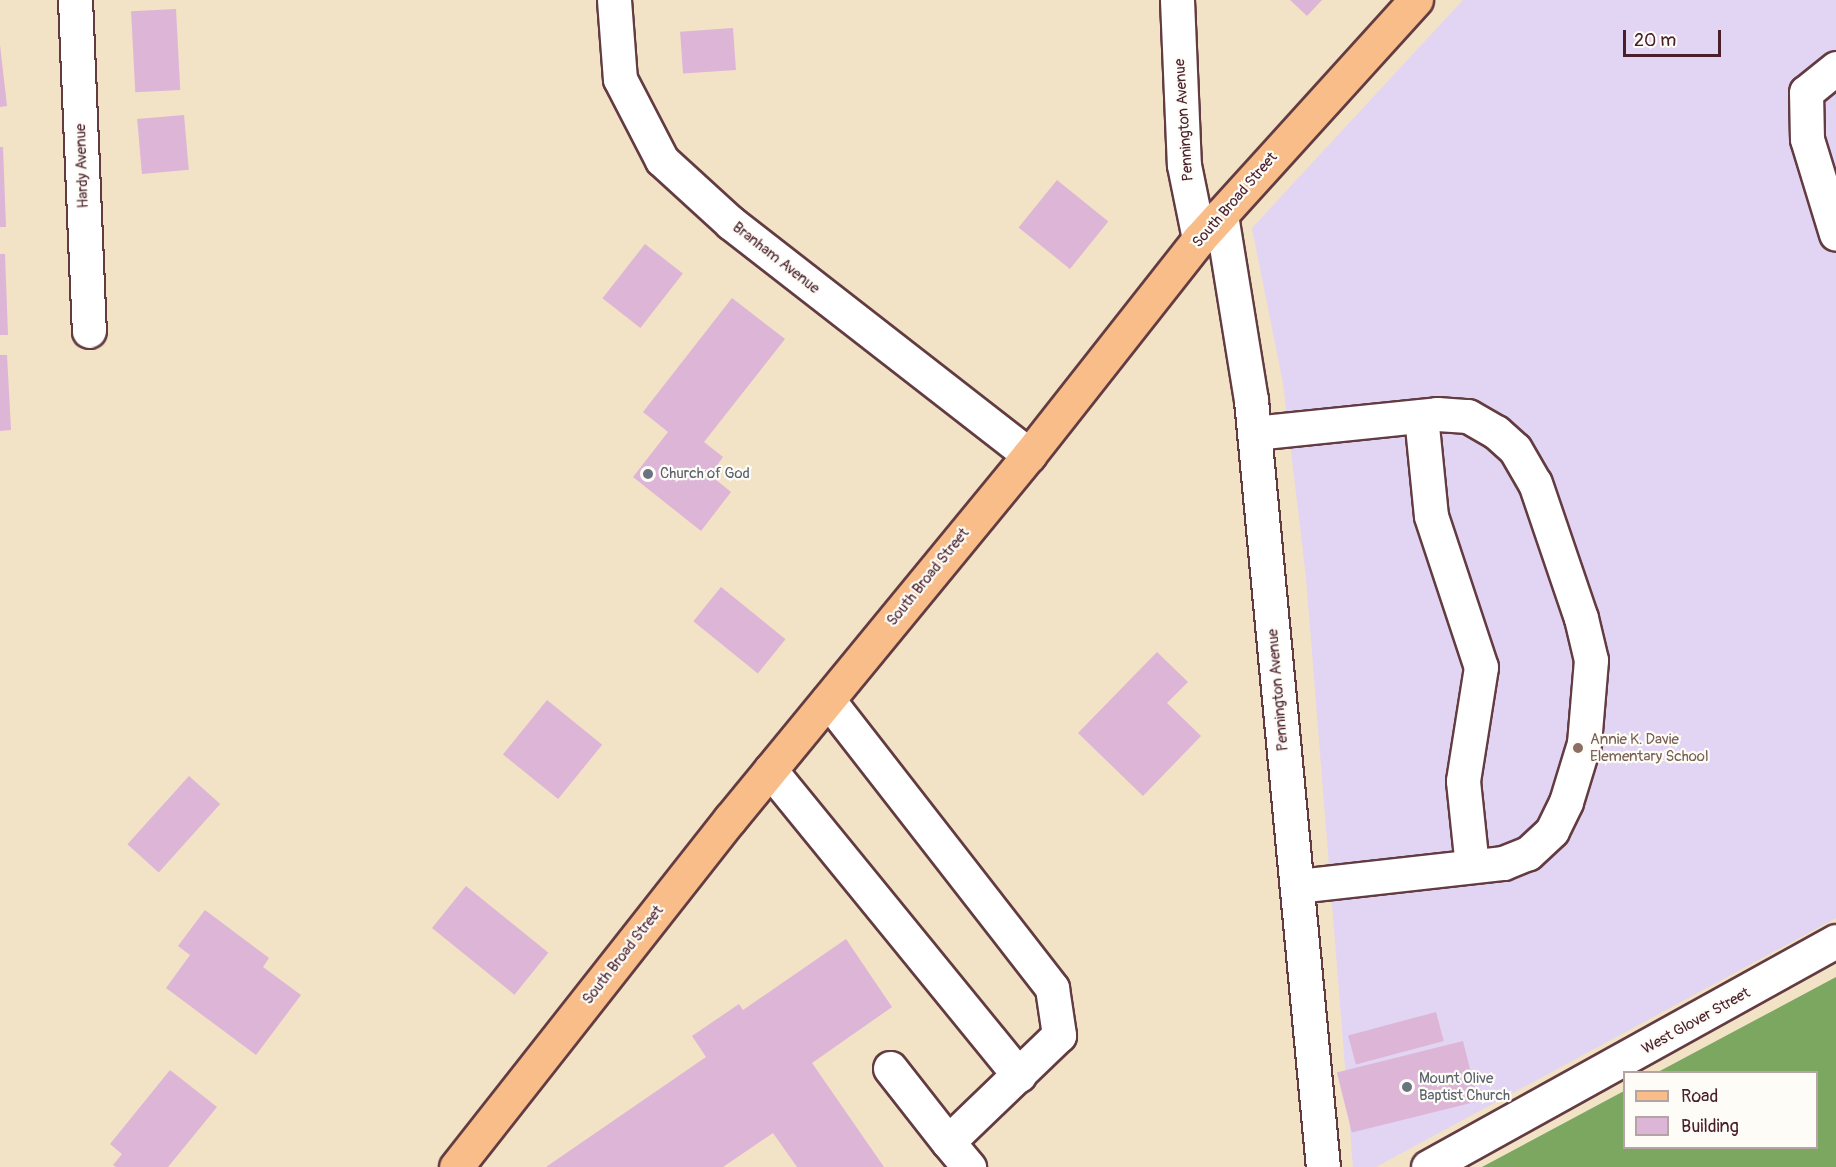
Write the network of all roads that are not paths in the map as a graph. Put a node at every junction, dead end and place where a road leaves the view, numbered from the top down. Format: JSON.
{"nodes":[{"id":1,"x":75,"y":0,"type":"edge"},
{"id":2,"x":614,"y":0,"type":"edge"},
{"id":3,"x":1177,"y":0,"type":"edge"},
{"id":4,"x":1416,"y":0,"type":"edge"},
{"id":5,"x":1836,"y":68,"type":"edge"},
{"id":6,"x":1221,"y":215,"type":"junction"},
{"id":7,"x":1836,"y":234,"type":"edge"},
{"id":8,"x":1199,"y":239,"type":"junction"},
{"id":9,"x":89,"y":331,"type":"dead end"},
{"id":10,"x":1421,"y":416,"type":"junction"},
{"id":11,"x":1254,"y":433,"type":"junction"},
{"id":12,"x":1029,"y":455,"type":"junction"},
{"id":13,"x":828,"y":700,"type":"junction"},
{"id":14,"x":770,"y":770,"type":"junction"},
{"id":15,"x":1472,"y":866,"type":"junction"},
{"id":16,"x":1297,"y":886,"type":"junction"},
{"id":17,"x":1836,"y":941,"type":"edge"},
{"id":18,"x":890,"y":1068,"type":"dead end"},
{"id":19,"x":1019,"y":1075,"type":"junction"},
{"id":20,"x":948,"y":1142,"type":"junction"},
{"id":21,"x":456,"y":1167,"type":"edge"},
{"id":22,"x":969,"y":1167,"type":"edge"},
{"id":23,"x":1323,"y":1167,"type":"edge"},
{"id":24,"x":1428,"y":1167,"type":"edge"}],
"edges":[{"from":1,"to":9,"type":"street","name":"Hardy Avenue"},
{"from":2,"to":12,"type":"street","name":"Branham Avenue"},
{"from":3,"to":8,"type":"street","name":"Pennington Avenue"},
{"from":4,"to":6,"type":"main road","name":"South Broad Street"},
{"from":5,"to":7,"type":"street"},
{"from":6,"to":8,"type":"main road","name":"South Broad Street"},
{"from":6,"to":11,"type":"street","name":"Pennington Avenue"},
{"from":8,"to":12,"type":"main road","name":"South Broad Street"},
{"from":10,"to":11,"type":"street"},
{"from":10,"to":15,"type":"street"},
{"from":10,"to":15,"type":"street"},
{"from":11,"to":16,"type":"street","name":"Pennington Avenue"},
{"from":12,"to":13,"type":"main road","name":"South Broad Street"},
{"from":13,"to":14,"type":"main road","name":"South Broad Street"},
{"from":13,"to":19,"type":"street"},
{"from":14,"to":19,"type":"street"},
{"from":14,"to":21,"type":"main road","name":"South Broad Street"},
{"from":15,"to":16,"type":"street"},
{"from":16,"to":23,"type":"street","name":"Pennington Avenue"},
{"from":17,"to":24,"type":"street","name":"West Glover Street"},
{"from":18,"to":20,"type":"street"},
{"from":19,"to":20,"type":"street"},
{"from":20,"to":22,"type":"street"}]}
